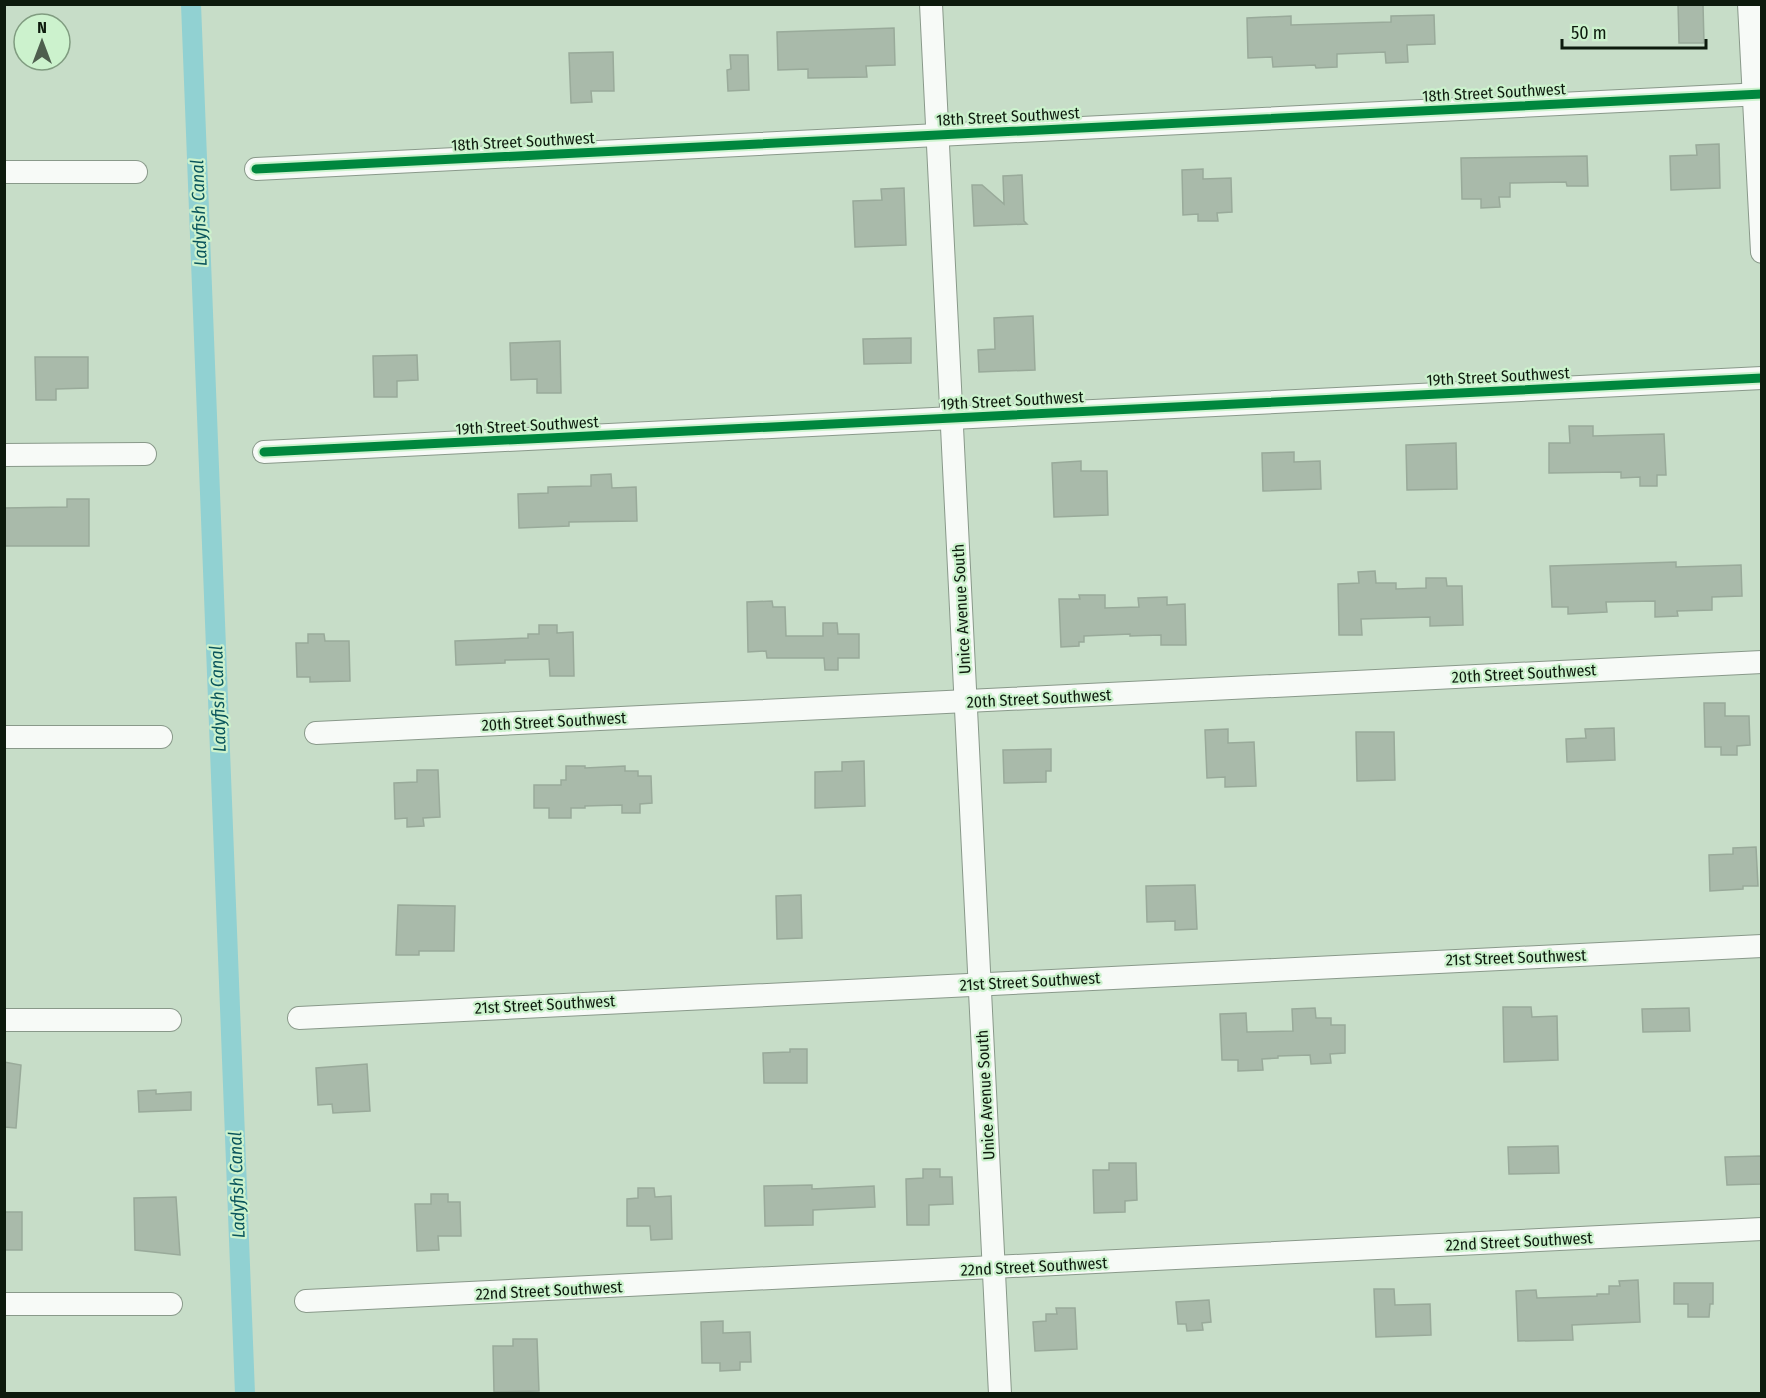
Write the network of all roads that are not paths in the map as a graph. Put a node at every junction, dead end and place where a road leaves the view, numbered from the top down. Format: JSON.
{"nodes":[{"id":1,"x":931,"y":4,"type":"edge"},
{"id":2,"x":1749,"y":4,"type":"edge"},
{"id":3,"x":1758,"y":94,"type":"edge"},
{"id":4,"x":938,"y":135,"type":"junction"},
{"id":5,"x":256,"y":170,"type":"dead end"},
{"id":6,"x":4,"y":172,"type":"edge"},
{"id":7,"x":136,"y":172,"type":"dead end"},
{"id":8,"x":1761,"y":252,"type":"edge"},
{"id":9,"x":1761,"y":378,"type":"edge"},
{"id":10,"x":951,"y":418,"type":"junction"},
{"id":11,"x":264,"y":452,"type":"dead end"},
{"id":12,"x":145,"y":454,"type":"dead end"},
{"id":13,"x":4,"y":455,"type":"edge"},
{"id":14,"x":1761,"y":662,"type":"edge"},
{"id":15,"x":965,"y":702,"type":"junction"},
{"id":16,"x":316,"y":733,"type":"dead end"},
{"id":17,"x":4,"y":737,"type":"edge"},
{"id":18,"x":161,"y":737,"type":"dead end"},
{"id":19,"x":1761,"y":946,"type":"edge"},
{"id":20,"x":980,"y":983,"type":"junction"},
{"id":21,"x":299,"y":1018,"type":"dead end"},
{"id":22,"x":4,"y":1020,"type":"edge"},
{"id":23,"x":170,"y":1020,"type":"dead end"},
{"id":24,"x":1761,"y":1229,"type":"edge"},
{"id":25,"x":994,"y":1268,"type":"junction"},
{"id":26,"x":306,"y":1300,"type":"dead end"},
{"id":27,"x":4,"y":1304,"type":"edge"},
{"id":28,"x":171,"y":1304,"type":"dead end"},
{"id":29,"x":1000,"y":1394,"type":"edge"}],
"edges":[{"from":1,"to":4,"type":"street","name":"Unice Avenue South"},
{"from":2,"to":3,"type":"street"},
{"from":3,"to":4,"type":"street","name":"18th Street Southwest"},
{"from":3,"to":8,"type":"street"},
{"from":4,"to":5,"type":"street","name":"18th Street Southwest"},
{"from":4,"to":10,"type":"street","name":"Unice Avenue South"},
{"from":6,"to":7,"type":"street"},
{"from":9,"to":10,"type":"street","name":"19th Street Southwest"},
{"from":10,"to":11,"type":"street","name":"19th Street Southwest"},
{"from":10,"to":15,"type":"street","name":"Unice Avenue South"},
{"from":12,"to":13,"type":"street"},
{"from":14,"to":15,"type":"street","name":"20th Street Southwest"},
{"from":15,"to":16,"type":"street","name":"20th Street Southwest"},
{"from":15,"to":20,"type":"street","name":"Unice Avenue South"},
{"from":17,"to":18,"type":"street"},
{"from":19,"to":20,"type":"street","name":"21st Street Southwest"},
{"from":20,"to":21,"type":"street","name":"21st Street Southwest"},
{"from":20,"to":25,"type":"street","name":"Unice Avenue South"},
{"from":22,"to":23,"type":"street"},
{"from":24,"to":25,"type":"street","name":"22nd Street Southwest"},
{"from":25,"to":26,"type":"street","name":"22nd Street Southwest"},
{"from":25,"to":29,"type":"street","name":"Unice Avenue South"},
{"from":27,"to":28,"type":"street"}]}
